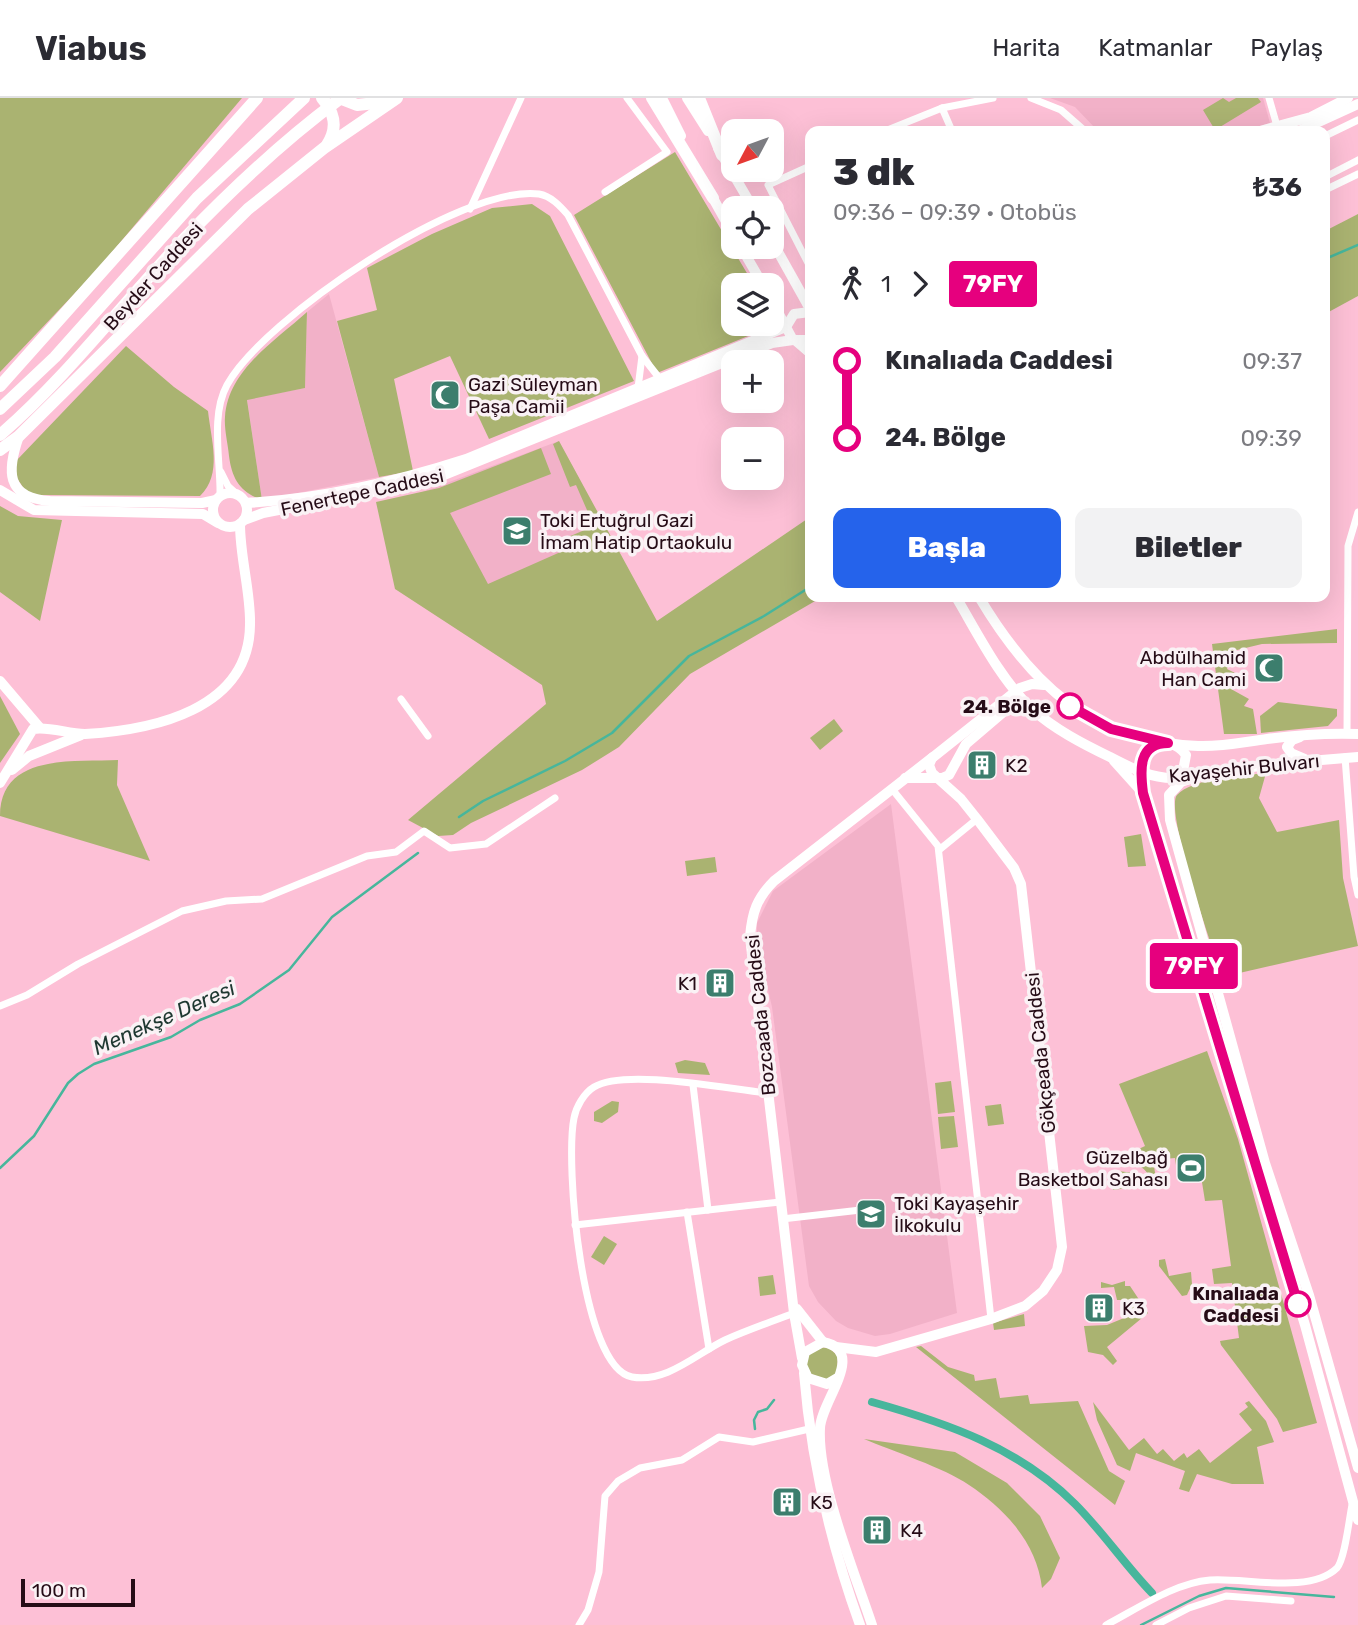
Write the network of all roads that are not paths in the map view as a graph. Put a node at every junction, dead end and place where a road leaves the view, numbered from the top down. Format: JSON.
{"nodes":[{"id":1,"x":322,"y":98,"type":"edge"},
{"id":2,"x":340,"y":98,"type":"edge"},
{"id":3,"x":396,"y":98,"type":"edge"},
{"id":4,"x":521,"y":98,"type":"edge"},
{"id":5,"x":627,"y":98,"type":"edge"},
{"id":6,"x":652,"y":98,"type":"edge"},
{"id":7,"x":662,"y":98,"type":"edge"},
{"id":8,"x":687,"y":98,"type":"edge"},
{"id":9,"x":699,"y":98,"type":"edge"},
{"id":10,"x":993,"y":98,"type":"edge"},
{"id":11,"x":1031,"y":98,"type":"edge"},
{"id":12,"x":1269,"y":98,"type":"edge"},
{"id":13,"x":1348,"y":98,"type":"edge"},
{"id":14,"x":257,"y":99,"type":"edge"},
{"id":15,"x":301,"y":101,"type":"edge"},
{"id":16,"x":1358,"y":104,"type":"edge"},
{"id":17,"x":943,"y":108,"type":"junction"},
{"id":18,"x":1358,"y":120,"type":"edge"},
{"id":19,"x":898,"y":126,"type":"edge"},
{"id":20,"x":950,"y":126,"type":"edge"},
{"id":21,"x":1080,"y":126,"type":"edge"},
{"id":22,"x":1277,"y":126,"type":"edge"},
{"id":23,"x":1280,"y":126,"type":"edge"},
{"id":24,"x":1310,"y":126,"type":"edge"},
{"id":25,"x":1330,"y":134,"type":"edge"},
{"id":26,"x":324,"y":148,"type":"junction"},
{"id":27,"x":721,"y":153,"type":"edge"},
{"id":28,"x":721,"y":153,"type":"edge"},
{"id":29,"x":1358,"y":160,"type":"edge"},
{"id":30,"x":805,"y":168,"type":"edge"},
{"id":31,"x":1330,"y":174,"type":"edge"},
{"id":32,"x":1358,"y":174,"type":"edge"},
{"id":33,"x":1330,"y":188,"type":"edge"},
{"id":34,"x":605,"y":192,"type":"dead end"},
{"id":35,"x":713,"y":198,"type":"junction"},
{"id":36,"x":470,"y":209,"type":"junction"},
{"id":37,"x":721,"y":212,"type":"edge"},
{"id":38,"x":805,"y":257,"type":"edge"},
{"id":39,"x":782,"y":259,"type":"edge"},
{"id":40,"x":805,"y":301,"type":"edge"},
{"id":41,"x":805,"y":311,"type":"edge"},
{"id":42,"x":784,"y":323,"type":"edge"},
{"id":43,"x":786,"y":327,"type":"junction"},
{"id":44,"x":805,"y":340,"type":"edge"},
{"id":45,"x":795,"y":341,"type":"junction"},
{"id":46,"x":805,"y":349,"type":"edge"},
{"id":47,"x":642,"y":356,"type":"junction"},
{"id":48,"x":660,"y":379,"type":"junction"},
{"id":49,"x":0,"y":386,"type":"edge"},
{"id":50,"x":638,"y":388,"type":"junction"},
{"id":51,"x":0,"y":410,"type":"edge"},
{"id":52,"x":0,"y":435,"type":"edge"},
{"id":53,"x":19,"y":436,"type":"junction"},
{"id":54,"x":0,"y":450,"type":"edge"},
{"id":55,"x":220,"y":472,"type":"junction"},
{"id":56,"x":0,"y":490,"type":"edge"},
{"id":57,"x":218,"y":498,"type":"junction"},
{"id":58,"x":242,"y":499,"type":"junction"},
{"id":59,"x":125,"y":507,"type":"junction"},
{"id":60,"x":1358,"y":512,"type":"edge"},
{"id":61,"x":242,"y":522,"type":"junction"},
{"id":62,"x":221,"y":524,"type":"junction"},
{"id":63,"x":240,"y":557,"type":"junction"},
{"id":64,"x":959,"y":602,"type":"edge"},
{"id":65,"x":982,"y":602,"type":"edge"},
{"id":66,"x":1004,"y":675,"type":"junction"},
{"id":67,"x":0,"y":681,"type":"edge"},
{"id":68,"x":1044,"y":685,"type":"junction"},
{"id":69,"x":1016,"y":691,"type":"junction"},
{"id":70,"x":401,"y":699,"type":"dead end"},
{"id":71,"x":1005,"y":702,"type":"junction"},
{"id":72,"x":18,"y":703,"type":"junction"},
{"id":73,"x":1038,"y":714,"type":"junction"},
{"id":74,"x":42,"y":729,"type":"junction"},
{"id":75,"x":84,"y":734,"type":"junction"},
{"id":76,"x":1352,"y":734,"type":"edge"},
{"id":77,"x":1306,"y":735,"type":"junction"},
{"id":78,"x":27,"y":736,"type":"junction"},
{"id":79,"x":428,"y":736,"type":"dead end"},
{"id":80,"x":1168,"y":743,"type":"junction"},
{"id":81,"x":43,"y":749,"type":"junction"},
{"id":82,"x":936,"y":755,"type":"junction"},
{"id":83,"x":1110,"y":757,"type":"junction"},
{"id":84,"x":1345,"y":757,"type":"junction"},
{"id":85,"x":1358,"y":757,"type":"edge"},
{"id":86,"x":1308,"y":761,"type":"junction"},
{"id":87,"x":953,"y":764,"type":"junction"},
{"id":88,"x":1141,"y":772,"type":"junction"},
{"id":89,"x":1200,"y":776,"type":"junction"},
{"id":90,"x":905,"y":778,"type":"junction"},
{"id":91,"x":939,"y":778,"type":"junction"},
{"id":92,"x":1177,"y":778,"type":"junction"},
{"id":93,"x":3,"y":779,"type":"edge"},
{"id":94,"x":892,"y":789,"type":"junction"},
{"id":95,"x":1143,"y":793,"type":"junction"},
{"id":96,"x":1169,"y":795,"type":"junction"},
{"id":97,"x":555,"y":798,"type":"dead end"},
{"id":98,"x":977,"y":819,"type":"junction"},
{"id":99,"x":939,"y":850,"type":"junction"},
{"id":100,"x":1358,"y":895,"type":"edge"},
{"id":101,"x":0,"y":1006,"type":"edge"},
{"id":102,"x":692,"y":1085,"type":"junction"},
{"id":103,"x":767,"y":1093,"type":"junction"},
{"id":104,"x":780,"y":1202,"type":"junction"},
{"id":105,"x":878,"y":1208,"type":"dead end"},
{"id":106,"x":708,"y":1210,"type":"junction"},
{"id":107,"x":687,"y":1212,"type":"junction"},
{"id":108,"x":782,"y":1219,"type":"junction"},
{"id":109,"x":575,"y":1225,"type":"junction"},
{"id":110,"x":794,"y":1308,"type":"junction"},
{"id":111,"x":991,"y":1319,"type":"junction"},
{"id":112,"x":823,"y":1342,"type":"junction"},
{"id":113,"x":836,"y":1347,"type":"junction"},
{"id":114,"x":709,"y":1349,"type":"junction"},
{"id":115,"x":802,"y":1359,"type":"junction"},
{"id":116,"x":804,"y":1373,"type":"junction"},
{"id":117,"x":839,"y":1377,"type":"junction"},
{"id":118,"x":809,"y":1429,"type":"junction"},
{"id":119,"x":1358,"y":1468,"type":"edge"},
{"id":120,"x":1353,"y":1501,"type":"junction"},
{"id":121,"x":1358,"y":1520,"type":"edge"},
{"id":122,"x":853,"y":1588,"type":"junction"},
{"id":123,"x":1291,"y":1601,"type":"dead end"},
{"id":124,"x":579,"y":1625,"type":"edge"},
{"id":125,"x":860,"y":1625,"type":"edge"},
{"id":126,"x":872,"y":1625,"type":"edge"},
{"id":127,"x":1106,"y":1625,"type":"edge"},
{"id":128,"x":1156,"y":1625,"type":"edge"}],
"edges":[{"from":1,"to":26,"type":"highway"},
{"from":2,"to":3,"type":"highway"},
{"from":2,"to":52,"type":"highway","name":"Beyder Caddesi"},
{"from":3,"to":26,"type":"highway"},
{"from":4,"to":36,"type":"street"},
{"from":5,"to":34,"type":"street"},
{"from":6,"to":35,"type":"highway"},
{"from":7,"to":35,"type":"main road"},
{"from":8,"to":27,"type":"main road"},
{"from":9,"to":28,"type":"highway"},
{"from":10,"to":17,"type":"street"},
{"from":11,"to":21,"type":"street"},
{"from":12,"to":22,"type":"street"},
{"from":13,"to":23,"type":"main road"},
{"from":14,"to":49,"type":"highway"},
{"from":15,"to":51,"type":"highway","name":"Beyder Caddesi"},
{"from":16,"to":24,"type":"main road"},
{"from":17,"to":19,"type":"street"},
{"from":17,"to":20,"type":"street"},
{"from":18,"to":25,"type":"street"},
{"from":26,"to":53,"type":"highway"},
{"from":29,"to":31,"type":"street"},
{"from":30,"to":38,"type":"street"},
{"from":32,"to":33,"type":"street"},
{"from":35,"to":37,"type":"main road"},
{"from":36,"to":47,"type":"street"},
{"from":36,"to":55,"type":"street"},
{"from":39,"to":40,"type":"main road"},
{"from":41,"to":43,"type":"main road","name":"Fenertepe Caddesi"},
{"from":42,"to":43,"type":"main road"},
{"from":43,"to":45,"type":"main road"},
{"from":43,"to":48,"type":"main road","name":"Fenertepe Caddesi"},
{"from":44,"to":45,"type":"main road","name":"Fenertepe Caddesi"},
{"from":45,"to":46,"type":"main road"},
{"from":45,"to":61,"type":"main road","name":"Fenertepe Caddesi"},
{"from":47,"to":48,"type":"street"},
{"from":47,"to":50,"type":"street"},
{"from":48,"to":50,"type":"main road","name":"Fenertepe Caddesi"},
{"from":50,"to":58,"type":"main road","name":"Fenertepe Caddesi"},
{"from":53,"to":54,"type":"highway"},
{"from":53,"to":59,"type":"main road"},
{"from":55,"to":57,"type":"street"},
{"from":55,"to":58,"type":"street"},
{"from":56,"to":59,"type":"main road"},
{"from":57,"to":58,"type":"main road"},
{"from":57,"to":59,"type":"main road"},
{"from":57,"to":62,"type":"main road"},
{"from":58,"to":61,"type":"main road"},
{"from":59,"to":62,"type":"main road"},
{"from":60,"to":76,"type":"street"},
{"from":61,"to":62,"type":"main road"},
{"from":61,"to":63,"type":"main road"},
{"from":62,"to":63,"type":"main road"},
{"from":63,"to":75,"type":"main road"},
{"from":64,"to":66,"type":"main road","name":"Kayaşehir Bulvarı"},
{"from":65,"to":68,"type":"main road","name":"Kayaşehir Bulvarı"},
{"from":66,"to":69,"type":"main road","name":"Kayaşehir Bulvarı"},
{"from":66,"to":71,"type":"main road"},
{"from":67,"to":72,"type":"main road"},
{"from":68,"to":69,"type":"main road"},
{"from":68,"to":80,"type":"main road","name":"Kayaşehir Bulvarı"},
{"from":69,"to":71,"type":"main road","name":"Bozcaada Caddesi"},
{"from":69,"to":73,"type":"main road","name":"Kayaşehir Bulvarı"},
{"from":70,"to":79,"type":"street"},
{"from":71,"to":82,"type":"main road","name":"Bozcaada Caddesi"},
{"from":72,"to":74,"type":"main road"},
{"from":72,"to":78,"type":"main road"},
{"from":73,"to":83,"type":"main road","name":"Kayaşehir Bulvarı"},
{"from":73,"to":87,"type":"main road"},
{"from":74,"to":75,"type":"main road"},
{"from":74,"to":78,"type":"main road"},
{"from":74,"to":81,"type":"main road"},
{"from":75,"to":81,"type":"main road"},
{"from":76,"to":77,"type":"main road","name":"Kayaşehir Bulvarı"},
{"from":77,"to":80,"type":"main road","name":"Kayaşehir Bulvarı"},
{"from":77,"to":86,"type":"main road"},
{"from":78,"to":81,"type":"main road"},
{"from":78,"to":93,"type":"main road"},
{"from":80,"to":88,"type":"main road"},
{"from":80,"to":92,"type":"main road"},
{"from":81,"to":93,"type":"main road"},
{"from":82,"to":87,"type":"main road"},
{"from":82,"to":90,"type":"main road","name":"Bozcaada Caddesi"},
{"from":82,"to":91,"type":"main road"},
{"from":83,"to":88,"type":"main road","name":"Kayaşehir Bulvarı"},
{"from":83,"to":95,"type":"main road"},
{"from":84,"to":85,"type":"main road","name":"Kayaşehir Bulvarı"},
{"from":84,"to":86,"type":"main road","name":"Kayaşehir Bulvarı"},
{"from":84,"to":100,"type":"street"},
{"from":86,"to":89,"type":"main road","name":"Kayaşehir Bulvarı"},
{"from":87,"to":91,"type":"main road"},
{"from":88,"to":92,"type":"main road","name":"Kayaşehir Bulvarı"},
{"from":88,"to":95,"type":"main road"},
{"from":89,"to":92,"type":"main road","name":"Kayaşehir Bulvarı"},
{"from":89,"to":96,"type":"main road"},
{"from":90,"to":91,"type":"main road"},
{"from":90,"to":94,"type":"main road","name":"Bozcaada Caddesi"},
{"from":91,"to":98,"type":"main road","name":"Gökçeada Caddesi"},
{"from":92,"to":96,"type":"main road"},
{"from":94,"to":99,"type":"street"},
{"from":94,"to":103,"type":"main road","name":"Bozcaada Caddesi"},
{"from":95,"to":120,"type":"main road"},
{"from":96,"to":119,"type":"main road"},
{"from":97,"to":101,"type":"street"},
{"from":98,"to":99,"type":"street"},
{"from":98,"to":111,"type":"main road","name":"Gökçeada Caddesi"},
{"from":99,"to":111,"type":"street"},
{"from":102,"to":103,"type":"street"},
{"from":102,"to":106,"type":"street"},
{"from":102,"to":109,"type":"street"},
{"from":103,"to":104,"type":"main road","name":"Bozcaada Caddesi"},
{"from":104,"to":106,"type":"street"},
{"from":104,"to":108,"type":"main road","name":"Bozcaada Caddesi"},
{"from":105,"to":108,"type":"street"},
{"from":106,"to":107,"type":"street"},
{"from":107,"to":109,"type":"street"},
{"from":107,"to":114,"type":"street"},
{"from":108,"to":110,"type":"main road","name":"Bozcaada Caddesi"},
{"from":109,"to":114,"type":"street"},
{"from":110,"to":112,"type":"main road"},
{"from":110,"to":114,"type":"street"},
{"from":110,"to":115,"type":"main road","name":"Bozcaada Caddesi"},
{"from":111,"to":113,"type":"main road","name":"Gökçeada Caddesi"},
{"from":112,"to":113,"type":"main road"},
{"from":112,"to":115,"type":"main road"},
{"from":113,"to":117,"type":"main road"},
{"from":115,"to":116,"type":"main road"},
{"from":116,"to":117,"type":"main road"},
{"from":116,"to":118,"type":"main road"},
{"from":117,"to":122,"type":"main road"},
{"from":118,"to":122,"type":"main road"},
{"from":118,"to":124,"type":"street"},
{"from":120,"to":121,"type":"main road"},
{"from":120,"to":127,"type":"street"},
{"from":122,"to":125,"type":"main road"},
{"from":122,"to":126,"type":"main road"},
{"from":123,"to":128,"type":"street"}]}
